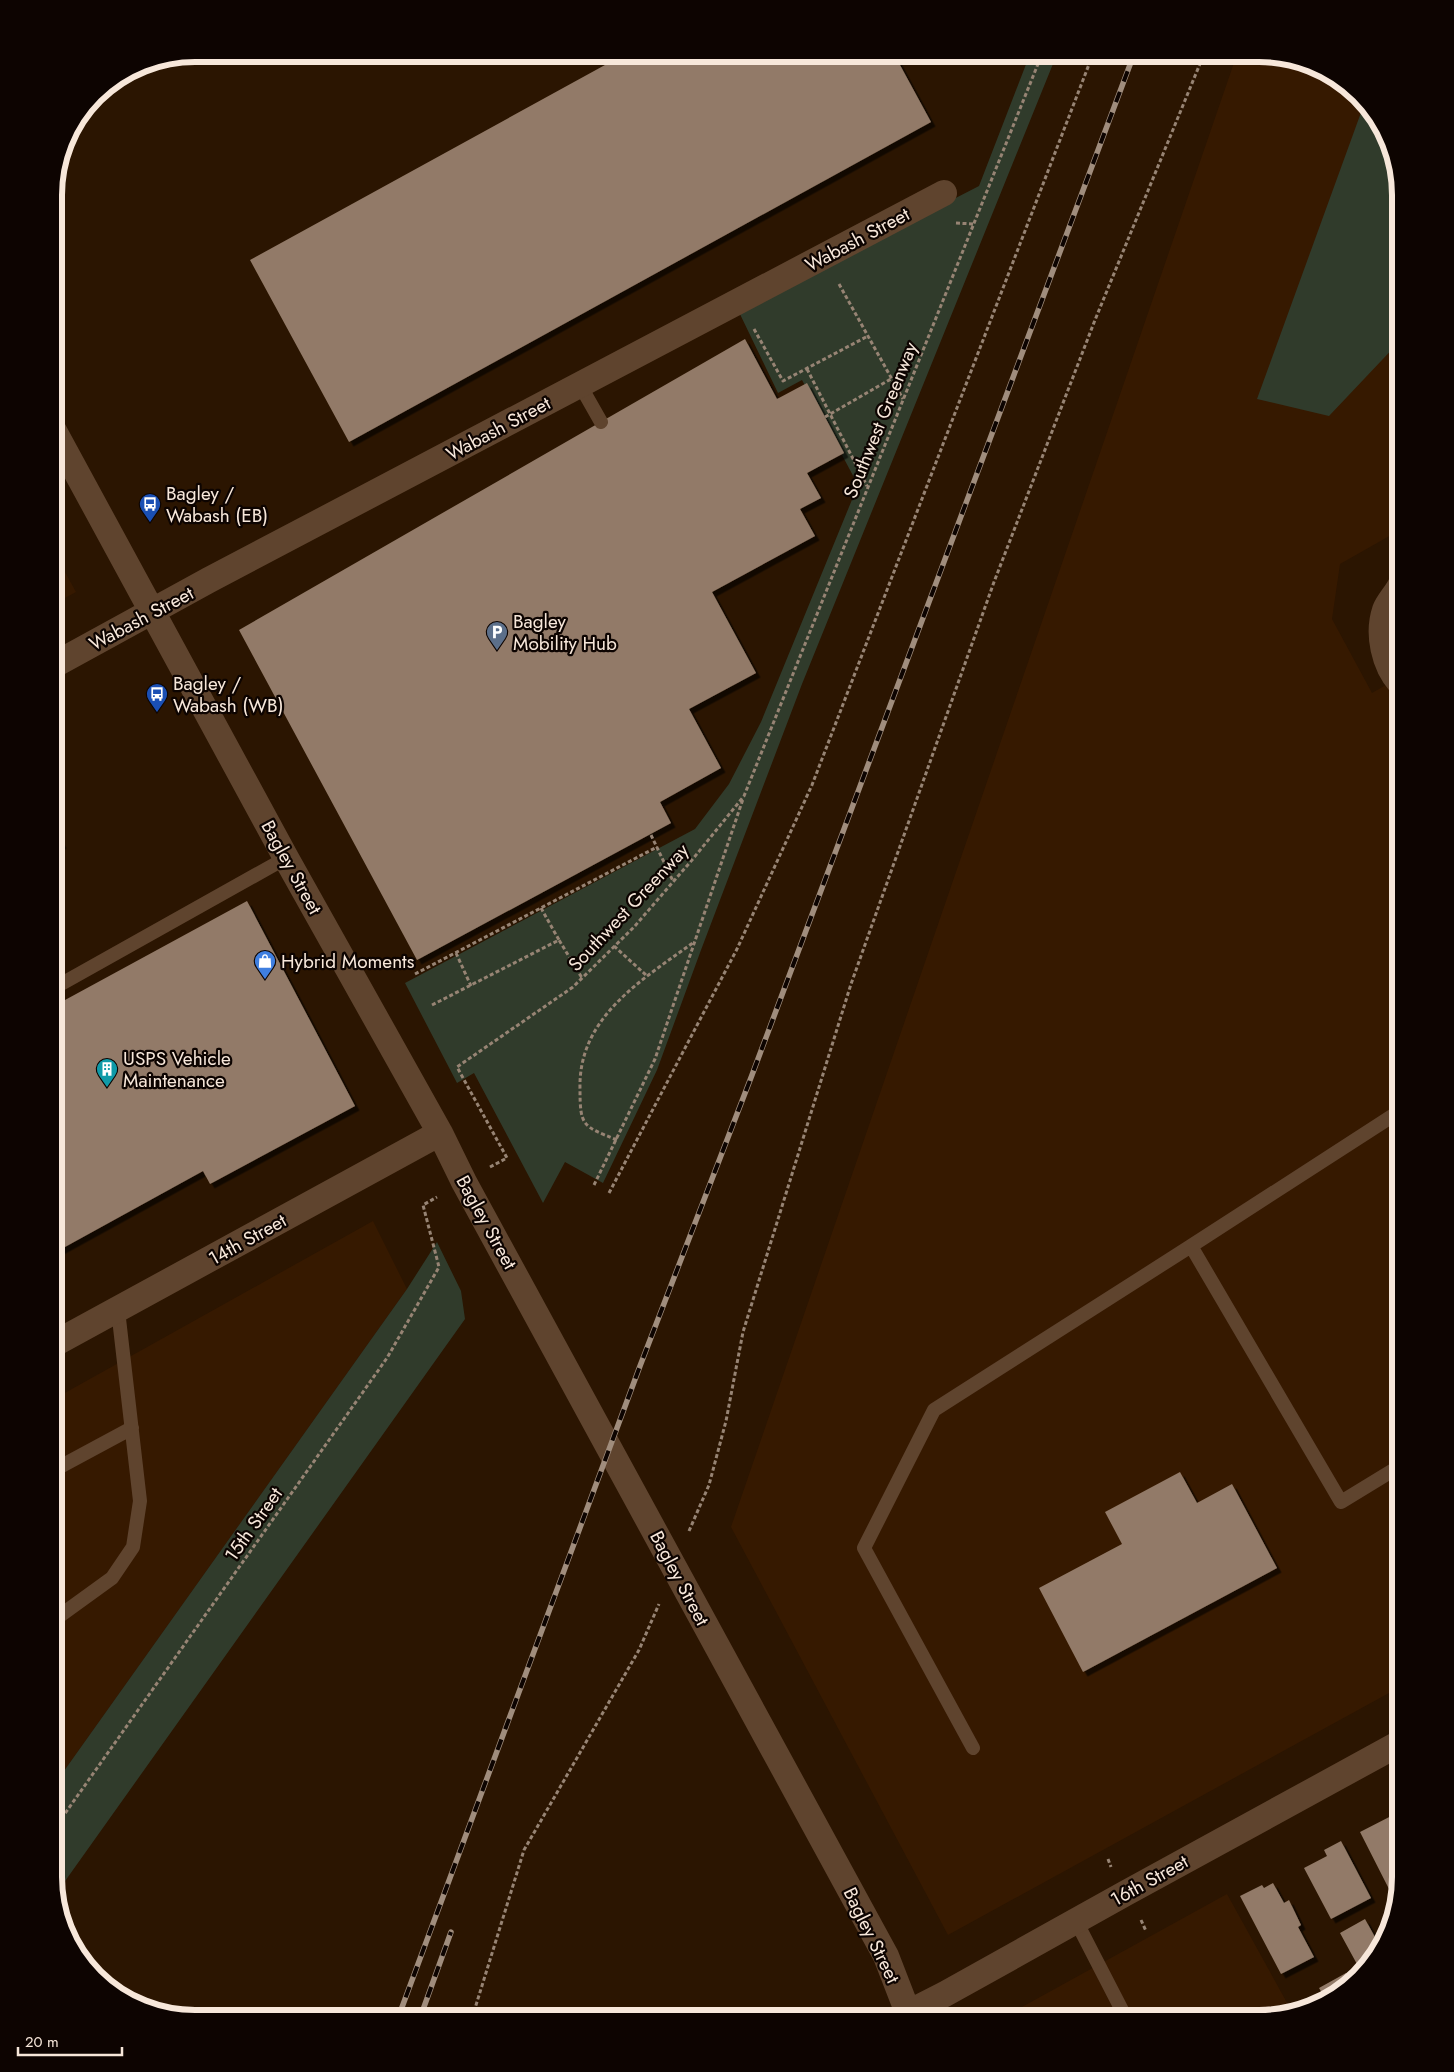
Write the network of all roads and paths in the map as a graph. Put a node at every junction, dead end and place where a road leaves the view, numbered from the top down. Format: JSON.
{"nodes":[{"id":1,"x":1038,"y":63,"type":"edge"},
{"id":2,"x":1090,"y":63,"type":"edge"},
{"id":3,"x":1200,"y":63,"type":"edge"},
{"id":4,"x":944,"y":193,"type":"dead end"},
{"id":5,"x":835,"y":277,"type":"dead end"},
{"id":6,"x":751,"y":324,"type":"dead end"},
{"id":7,"x":868,"y":336,"type":"junction"},
{"id":8,"x":807,"y":369,"type":"junction"},
{"id":9,"x":892,"y":379,"type":"junction"},
{"id":10,"x":580,"y":385,"type":"junction"},
{"id":11,"x":903,"y":399,"type":"junction"},
{"id":12,"x":831,"y":414,"type":"junction"},
{"id":13,"x":825,"y":417,"type":"dead end"},
{"id":14,"x":601,"y":422,"type":"dead end"},
{"id":15,"x":63,"y":447,"type":"edge"},
{"id":16,"x":868,"y":487,"type":"junction"},
{"id":17,"x":1392,"y":598,"type":"edge"},
{"id":18,"x":152,"y":611,"type":"junction"},
{"id":19,"x":63,"y":660,"type":"edge"},
{"id":20,"x":1392,"y":674,"type":"edge"},
{"id":21,"x":744,"y":796,"type":"junction"},
{"id":22,"x":651,"y":835,"type":"dead end"},
{"id":23,"x":657,"y":847,"type":"junction"},
{"id":24,"x":286,"y":858,"type":"junction"},
{"id":25,"x":673,"y":882,"type":"junction"},
{"id":26,"x":541,"y":908,"type":"junction"},
{"id":27,"x":559,"y":940,"type":"junction"},
{"id":28,"x":694,"y":942,"type":"junction"},
{"id":29,"x":614,"y":946,"type":"junction"},
{"id":30,"x":456,"y":953,"type":"junction"},
{"id":31,"x":415,"y":974,"type":"dead end"},
{"id":32,"x":647,"y":976,"type":"junction"},
{"id":33,"x":582,"y":978,"type":"junction"},
{"id":34,"x":63,"y":983,"type":"edge"},
{"id":35,"x":471,"y":986,"type":"junction"},
{"id":36,"x":432,"y":1005,"type":"dead end"},
{"id":37,"x":1392,"y":1116,"type":"edge"},
{"id":38,"x":440,"y":1133,"type":"junction"},
{"id":39,"x":617,"y":1140,"type":"junction"},
{"id":40,"x":507,"y":1158,"type":"dead end"},
{"id":41,"x":594,"y":1185,"type":"dead end"},
{"id":42,"x":609,"y":1194,"type":"dead end"},
{"id":43,"x":428,"y":1221,"type":"dead end"},
{"id":44,"x":1192,"y":1246,"type":"junction"},
{"id":45,"x":118,"y":1310,"type":"junction"},
{"id":46,"x":62,"y":1340,"type":"edge"},
{"id":47,"x":132,"y":1428,"type":"junction"},
{"id":48,"x":62,"y":1466,"type":"edge"},
{"id":49,"x":1392,"y":1471,"type":"edge"},
{"id":50,"x":686,"y":1540,"type":"dead end"},
{"id":51,"x":662,"y":1595,"type":"dead end"},
{"id":52,"x":62,"y":1614,"type":"edge"},
{"id":53,"x":1392,"y":1747,"type":"edge"},
{"id":54,"x":972,"y":1748,"type":"dead end"},
{"id":55,"x":62,"y":1819,"type":"edge"},
{"id":56,"x":1076,"y":1921,"type":"junction"},
{"id":57,"x":475,"y":2009,"type":"edge"},
{"id":58,"x":904,"y":2010,"type":"edge"},
{"id":59,"x":918,"y":2010,"type":"edge"},
{"id":60,"x":1122,"y":2010,"type":"edge"}],
"edges":[{"from":1,"to":11,"type":"path","name":"Southwest Greenway"},
{"from":2,"to":42,"type":"path"},
{"from":3,"to":50,"type":"path"},
{"from":4,"to":10,"type":"street","name":"Wabash Street"},
{"from":5,"to":7,"type":"path"},
{"from":6,"to":8,"type":"path"},
{"from":7,"to":8,"type":"path"},
{"from":7,"to":9,"type":"path"},
{"from":8,"to":12,"type":"path"},
{"from":9,"to":11,"type":"path"},
{"from":9,"to":12,"type":"path"},
{"from":10,"to":14,"type":"lane"},
{"from":10,"to":18,"type":"street","name":"Wabash Street"},
{"from":11,"to":16,"type":"path","name":"Southwest Greenway"},
{"from":12,"to":13,"type":"path"},
{"from":12,"to":16,"type":"path"},
{"from":15,"to":18,"type":"street","name":"Bagley Street"},
{"from":16,"to":21,"type":"path","name":"Southwest Greenway"},
{"from":17,"to":20,"type":"street"},
{"from":18,"to":19,"type":"street","name":"Wabash Street"},
{"from":18,"to":24,"type":"street","name":"Bagley Street"},
{"from":21,"to":25,"type":"path","name":"Southwest Greenway"},
{"from":21,"to":28,"type":"path","name":"Southwest Greenway"},
{"from":22,"to":23,"type":"path"},
{"from":23,"to":25,"type":"path"},
{"from":23,"to":26,"type":"path"},
{"from":24,"to":34,"type":"lane"},
{"from":24,"to":38,"type":"street","name":"Bagley Street"},
{"from":25,"to":29,"type":"path","name":"Southwest Greenway"},
{"from":26,"to":27,"type":"path"},
{"from":26,"to":30,"type":"path"},
{"from":27,"to":33,"type":"path"},
{"from":27,"to":35,"type":"path"},
{"from":28,"to":32,"type":"path"},
{"from":28,"to":39,"type":"path","name":"Southwest Greenway"},
{"from":29,"to":32,"type":"path"},
{"from":29,"to":33,"type":"path","name":"Southwest Greenway"},
{"from":30,"to":31,"type":"path"},
{"from":30,"to":35,"type":"path"},
{"from":32,"to":39,"type":"path"},
{"from":33,"to":40,"type":"path","name":"Southwest Greenway"},
{"from":35,"to":36,"type":"path"},
{"from":37,"to":44,"type":"lane"},
{"from":38,"to":45,"type":"street","name":"14th Street"},
{"from":38,"to":58,"type":"street","name":"Bagley Street"},
{"from":39,"to":41,"type":"path","name":"Southwest Greenway"},
{"from":43,"to":55,"type":"path","name":"15th Street"},
{"from":44,"to":49,"type":"lane"},
{"from":44,"to":54,"type":"lane"},
{"from":45,"to":46,"type":"street","name":"14th Street"},
{"from":45,"to":47,"type":"lane"},
{"from":47,"to":48,"type":"lane"},
{"from":47,"to":52,"type":"lane"},
{"from":51,"to":57,"type":"path"},
{"from":53,"to":56,"type":"street","name":"16th Street"},
{"from":56,"to":59,"type":"street","name":"16th Street"},
{"from":56,"to":60,"type":"lane"}]}
